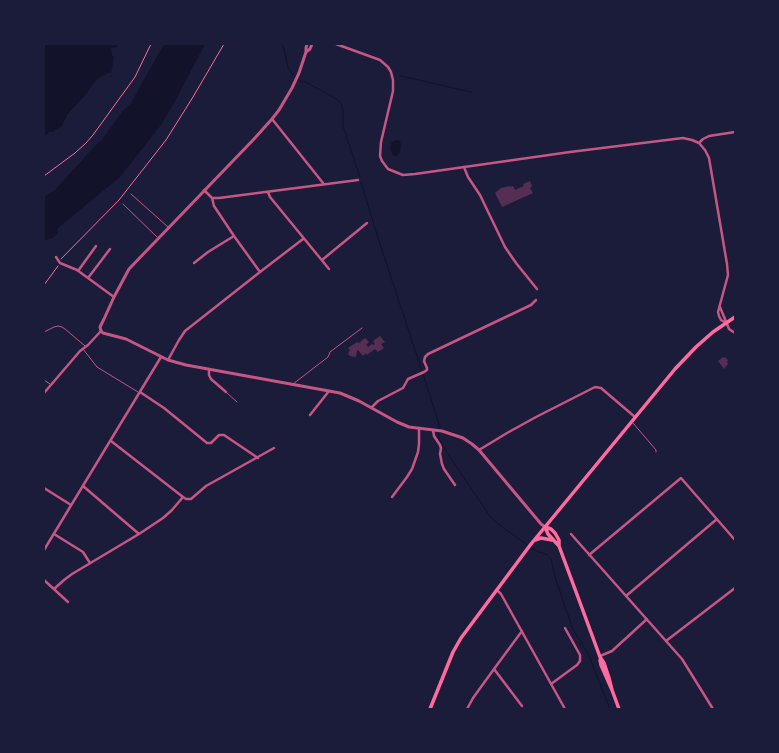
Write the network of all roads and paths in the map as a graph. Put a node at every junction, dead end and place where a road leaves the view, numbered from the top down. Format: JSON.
{"nodes":[{"id":1,"x":151,"y":44,"type":"edge"},
{"id":2,"x":224,"y":44,"type":"edge"},
{"id":3,"x":307,"y":44,"type":"edge"},
{"id":4,"x":312,"y":44,"type":"edge"},
{"id":5,"x":336,"y":44,"type":"edge"},
{"id":6,"x":306,"y":52,"type":"junction"},
{"id":7,"x":272,"y":119,"type":"junction"},
{"id":8,"x":735,"y":132,"type":"edge"},
{"id":9,"x":699,"y":143,"type":"junction"},
{"id":10,"x":464,"y":167,"type":"junction"},
{"id":11,"x":44,"y":176,"type":"edge"},
{"id":12,"x":358,"y":180,"type":"dead end"},
{"id":13,"x":323,"y":184,"type":"junction"},
{"id":14,"x":204,"y":190,"type":"junction"},
{"id":15,"x":268,"y":192,"type":"junction"},
{"id":16,"x":131,"y":194,"type":"dead end"},
{"id":17,"x":212,"y":198,"type":"junction"},
{"id":18,"x":123,"y":204,"type":"dead end"},
{"id":19,"x":367,"y":222,"type":"dead end"},
{"id":20,"x":169,"y":228,"type":"junction"},
{"id":21,"x":234,"y":236,"type":"junction"},
{"id":22,"x":158,"y":238,"type":"junction"},
{"id":23,"x":303,"y":239,"type":"junction"},
{"id":24,"x":96,"y":246,"type":"dead end"},
{"id":25,"x":110,"y":249,"type":"dead end"},
{"id":26,"x":56,"y":257,"type":"dead end"},
{"id":27,"x":322,"y":260,"type":"junction"},
{"id":28,"x":60,"y":263,"type":"junction"},
{"id":29,"x":194,"y":263,"type":"dead end"},
{"id":30,"x":329,"y":269,"type":"dead end"},
{"id":31,"x":78,"y":271,"type":"junction"},
{"id":32,"x":260,"y":272,"type":"junction"},
{"id":33,"x":88,"y":278,"type":"junction"},
{"id":34,"x":44,"y":285,"type":"edge"},
{"id":35,"x":537,"y":289,"type":"dead end"},
{"id":36,"x":114,"y":297,"type":"junction"},
{"id":37,"x":536,"y":300,"type":"dead end"},
{"id":38,"x":735,"y":317,"type":"edge"},
{"id":39,"x":726,"y":323,"type":"junction"},
{"id":40,"x":362,"y":328,"type":"dead end"},
{"id":41,"x":101,"y":329,"type":"junction"},
{"id":42,"x":44,"y":332,"type":"edge"},
{"id":43,"x":735,"y":333,"type":"edge"},
{"id":44,"x":86,"y":346,"type":"junction"},
{"id":45,"x":83,"y":349,"type":"junction"},
{"id":46,"x":162,"y":356,"type":"junction"},
{"id":47,"x":168,"y":360,"type":"junction"},
{"id":48,"x":209,"y":369,"type":"junction"},
{"id":49,"x":44,"y":380,"type":"edge"},
{"id":50,"x":292,"y":384,"type":"junction"},
{"id":51,"x":51,"y":386,"type":"junction"},
{"id":52,"x":330,"y":391,"type":"junction"},
{"id":53,"x":226,"y":392,"type":"joint"},
{"id":54,"x":44,"y":393,"type":"edge"},
{"id":55,"x":140,"y":393,"type":"junction"},
{"id":56,"x":238,"y":402,"type":"dead end"},
{"id":57,"x":372,"y":407,"type":"junction"},
{"id":58,"x":310,"y":415,"type":"dead end"},
{"id":59,"x":635,"y":417,"type":"junction"},
{"id":60,"x":631,"y":422,"type":"junction"},
{"id":61,"x":419,"y":429,"type":"junction"},
{"id":62,"x":435,"y":430,"type":"junction"},
{"id":63,"x":110,"y":441,"type":"junction"},
{"id":64,"x":274,"y":448,"type":"dead end"},
{"id":65,"x":479,"y":450,"type":"junction"},
{"id":66,"x":656,"y":452,"type":"dead end"},
{"id":67,"x":258,"y":458,"type":"junction"},
{"id":68,"x":455,"y":485,"type":"dead end"},
{"id":69,"x":83,"y":486,"type":"junction"},
{"id":70,"x":44,"y":488,"type":"edge"},
{"id":71,"x":183,"y":496,"type":"junction"},
{"id":72,"x":392,"y":497,"type":"dead end"},
{"id":73,"x":71,"y":504,"type":"junction"},
{"id":74,"x":717,"y":519,"type":"junction"},
{"id":75,"x":545,"y":527,"type":"junction"},
{"id":76,"x":54,"y":534,"type":"junction"},
{"id":77,"x":139,"y":534,"type":"junction"},
{"id":78,"x":572,"y":534,"type":"dead end"},
{"id":79,"x":553,"y":540,"type":"junction"},
{"id":80,"x":735,"y":540,"type":"edge"},
{"id":81,"x":532,"y":542,"type":"junction"},
{"id":82,"x":559,"y":546,"type":"junction"},
{"id":83,"x":44,"y":550,"type":"edge"},
{"id":84,"x":589,"y":555,"type":"junction"},
{"id":85,"x":90,"y":563,"type":"junction"},
{"id":86,"x":44,"y":580,"type":"edge"},
{"id":87,"x":735,"y":588,"type":"edge"},
{"id":88,"x":54,"y":589,"type":"junction"},
{"id":89,"x":497,"y":589,"type":"junction"},
{"id":90,"x":626,"y":596,"type":"junction"},
{"id":91,"x":68,"y":602,"type":"dead end"},
{"id":92,"x":647,"y":619,"type":"junction"},
{"id":93,"x":565,"y":628,"type":"dead end"},
{"id":94,"x":522,"y":632,"type":"junction"},
{"id":95,"x":666,"y":640,"type":"junction"},
{"id":96,"x":600,"y":657,"type":"junction"},
{"id":97,"x":494,"y":669,"type":"junction"},
{"id":98,"x":551,"y":684,"type":"junction"},
{"id":99,"x":522,"y":706,"type":"dead end"},
{"id":100,"x":430,"y":709,"type":"edge"},
{"id":101,"x":467,"y":709,"type":"edge"},
{"id":102,"x":565,"y":709,"type":"edge"},
{"id":103,"x":619,"y":709,"type":"edge"},
{"id":104,"x":713,"y":709,"type":"edge"}],
"edges":[{"from":1,"to":11,"type":"path"},
{"from":2,"to":28,"type":"path"},
{"from":3,"to":6,"type":"street"},
{"from":4,"to":6,"type":"street"},
{"from":5,"to":10,"type":"street"},
{"from":6,"to":7,"type":"street"},
{"from":7,"to":13,"type":"street"},
{"from":7,"to":14,"type":"street"},
{"from":8,"to":9,"type":"street"},
{"from":9,"to":10,"type":"street"},
{"from":9,"to":39,"type":"street"},
{"from":10,"to":35,"type":"street"},
{"from":12,"to":13,"type":"street"},
{"from":13,"to":15,"type":"street"},
{"from":14,"to":17,"type":"street"},
{"from":14,"to":20,"type":"street"},
{"from":15,"to":17,"type":"street"},
{"from":15,"to":23,"type":"street"},
{"from":16,"to":20,"type":"lane"},
{"from":17,"to":21,"type":"street"},
{"from":18,"to":22,"type":"lane"},
{"from":19,"to":27,"type":"street"},
{"from":20,"to":22,"type":"street"},
{"from":21,"to":29,"type":"street"},
{"from":21,"to":32,"type":"street"},
{"from":22,"to":36,"type":"street"},
{"from":23,"to":27,"type":"street"},
{"from":23,"to":32,"type":"street"},
{"from":24,"to":31,"type":"street"},
{"from":25,"to":33,"type":"street"},
{"from":26,"to":28,"type":"street"},
{"from":27,"to":30,"type":"street"},
{"from":28,"to":31,"type":"street"},
{"from":28,"to":34,"type":"path"},
{"from":31,"to":33,"type":"street"},
{"from":32,"to":47,"type":"street"},
{"from":33,"to":36,"type":"street"},
{"from":36,"to":41,"type":"street"},
{"from":37,"to":57,"type":"street"},
{"from":38,"to":39,"type":"main road"},
{"from":39,"to":43,"type":"street"},
{"from":39,"to":59,"type":"main road"},
{"from":40,"to":50,"type":"lane"},
{"from":41,"to":44,"type":"street"},
{"from":41,"to":46,"type":"street"},
{"from":42,"to":44,"type":"lane"},
{"from":44,"to":45,"type":"street"},
{"from":45,"to":51,"type":"street"},
{"from":45,"to":55,"type":"lane"},
{"from":46,"to":47,"type":"street"},
{"from":46,"to":55,"type":"street"},
{"from":47,"to":48,"type":"street"},
{"from":48,"to":50,"type":"street"},
{"from":48,"to":53,"type":"street"},
{"from":49,"to":51,"type":"lane"},
{"from":50,"to":52,"type":"street"},
{"from":51,"to":54,"type":"street"},
{"from":52,"to":57,"type":"street"},
{"from":52,"to":58,"type":"street"},
{"from":53,"to":56,"type":"lane"},
{"from":55,"to":63,"type":"street"},
{"from":55,"to":67,"type":"street"},
{"from":57,"to":61,"type":"street"},
{"from":59,"to":60,"type":"main road"},
{"from":59,"to":65,"type":"street"},
{"from":60,"to":66,"type":"lane"},
{"from":60,"to":75,"type":"main road"},
{"from":61,"to":62,"type":"street"},
{"from":61,"to":72,"type":"street"},
{"from":62,"to":65,"type":"street"},
{"from":62,"to":68,"type":"street"},
{"from":63,"to":69,"type":"street"},
{"from":63,"to":71,"type":"street"},
{"from":64,"to":67,"type":"street"},
{"from":65,"to":75,"type":"street"},
{"from":67,"to":71,"type":"street"},
{"from":69,"to":73,"type":"street"},
{"from":69,"to":77,"type":"street"},
{"from":70,"to":73,"type":"street"},
{"from":71,"to":77,"type":"street"},
{"from":73,"to":76,"type":"street"},
{"from":74,"to":80,"type":"street"},
{"from":74,"to":84,"type":"street"},
{"from":74,"to":90,"type":"street"},
{"from":75,"to":79,"type":"main road"},
{"from":75,"to":81,"type":"main road"},
{"from":75,"to":82,"type":"main road"},
{"from":76,"to":83,"type":"street"},
{"from":76,"to":85,"type":"street"},
{"from":77,"to":85,"type":"street"},
{"from":78,"to":84,"type":"street"},
{"from":79,"to":81,"type":"main road"},
{"from":79,"to":82,"type":"main road"},
{"from":81,"to":89,"type":"main road"},
{"from":82,"to":96,"type":"main road"},
{"from":84,"to":90,"type":"street"},
{"from":85,"to":88,"type":"street"},
{"from":86,"to":88,"type":"street"},
{"from":87,"to":95,"type":"street"},
{"from":88,"to":91,"type":"street"},
{"from":89,"to":94,"type":"street"},
{"from":89,"to":100,"type":"main road"},
{"from":90,"to":92,"type":"street"},
{"from":92,"to":95,"type":"street"},
{"from":92,"to":96,"type":"street"},
{"from":93,"to":98,"type":"street"},
{"from":94,"to":97,"type":"street"},
{"from":94,"to":98,"type":"street"},
{"from":95,"to":104,"type":"street"},
{"from":96,"to":103,"type":"main road"},
{"from":97,"to":99,"type":"street"},
{"from":97,"to":101,"type":"street"},
{"from":98,"to":102,"type":"street"}]}
